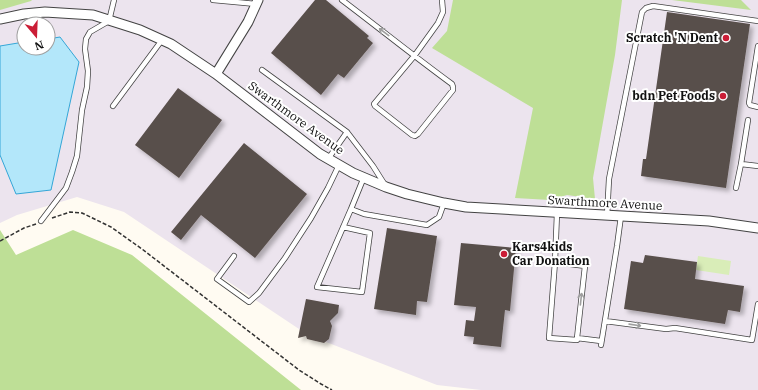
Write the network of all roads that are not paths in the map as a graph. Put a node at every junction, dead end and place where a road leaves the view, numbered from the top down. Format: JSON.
{"nodes":[{"id":1,"x":114,"y":0,"type":"edge"},
{"id":2,"x":213,"y":0,"type":"edge"},
{"id":3,"x":342,"y":0,"type":"edge"},
{"id":4,"x":442,"y":0,"type":"edge"},
{"id":5,"x":257,"y":2,"type":"edge"},
{"id":6,"x":0,"y":19,"type":"edge"},
{"id":7,"x":109,"y":20,"type":"junction"},
{"id":8,"x":758,"y":21,"type":"edge"},
{"id":9,"x":162,"y":40,"type":"junction"},
{"id":10,"x":758,"y":46,"type":"edge"},
{"id":11,"x":415,"y":56,"type":"junction"},
{"id":12,"x":262,"y":70,"type":"dead end"},
{"id":13,"x":216,"y":74,"type":"junction"},
{"id":14,"x":113,"y":106,"type":"dead end"},
{"id":15,"x":758,"y":107,"type":"edge"},
{"id":16,"x":748,"y":120,"type":"dead end"},
{"id":17,"x":347,"y":132,"type":"junction"},
{"id":18,"x":328,"y":159,"type":"junction"},
{"id":19,"x":741,"y":164,"type":"junction"},
{"id":20,"x":339,"y":165,"type":"junction"},
{"id":21,"x":758,"y":166,"type":"edge"},
{"id":22,"x":364,"y":177,"type":"junction"},
{"id":23,"x":386,"y":187,"type":"junction"},
{"id":24,"x":736,"y":188,"type":"dead end"},
{"id":25,"x":444,"y":203,"type":"junction"},
{"id":26,"x":351,"y":209,"type":"junction"},
{"id":27,"x":557,"y":213,"type":"junction"},
{"id":28,"x":607,"y":216,"type":"junction"},
{"id":29,"x":620,"y":216,"type":"junction"},
{"id":30,"x":41,"y":221,"type":"road end"},
{"id":31,"x":343,"y":227,"type":"junction"},
{"id":32,"x":758,"y":228,"type":"edge"},
{"id":33,"x":234,"y":256,"type":"dead end"},
{"id":34,"x":555,"y":262,"type":"junction"},
{"id":35,"x":758,"y":304,"type":"edge"},
{"id":36,"x":605,"y":321,"type":"junction"},
{"id":37,"x":577,"y":338,"type":"junction"}],
"edges":[{"from":1,"to":7,"type":"lane"},
{"from":2,"to":5,"type":"lane"},
{"from":11,"to":3,"type":"lane","one_way":true},
{"from":4,"to":11,"type":"lane"},
{"from":5,"to":13,"type":"street"},
{"from":6,"to":7,"type":"street","name":"Swarthmore Avenue"},
{"from":7,"to":9,"type":"street","name":"Swarthmore Avenue"},
{"from":7,"to":30,"type":"lane"},
{"from":8,"to":28,"type":"lane"},
{"from":9,"to":13,"type":"street","name":"Swarthmore Avenue"},
{"from":9,"to":14,"type":"lane"},
{"from":10,"to":15,"type":"lane"},
{"from":11,"to":11,"type":"lane"},
{"from":12,"to":17,"type":"lane"},
{"from":13,"to":18,"type":"street","name":"Swarthmore Avenue"},
{"from":16,"to":19,"type":"lane"},
{"from":17,"to":18,"type":"lane"},
{"from":17,"to":23,"type":"lane"},
{"from":18,"to":20,"type":"street","name":"Swarthmore Avenue"},
{"from":19,"to":21,"type":"lane"},
{"from":19,"to":24,"type":"lane"},
{"from":20,"to":22,"type":"street","name":"Swarthmore Avenue"},
{"from":20,"to":33,"type":"lane"},
{"from":22,"to":23,"type":"street","name":"Swarthmore Avenue"},
{"from":22,"to":26,"type":"lane"},
{"from":23,"to":25,"type":"street","name":"Swarthmore Avenue"},
{"from":25,"to":26,"type":"lane"},
{"from":25,"to":27,"type":"street","name":"Swarthmore Avenue"},
{"from":26,"to":31,"type":"lane"},
{"from":27,"to":28,"type":"street","name":"Swarthmore Avenue"},
{"from":27,"to":34,"type":"lane"},
{"from":28,"to":29,"type":"street","name":"Swarthmore Avenue"},
{"from":29,"to":32,"type":"street","name":"Swarthmore Avenue"},
{"from":29,"to":36,"type":"lane"},
{"from":31,"to":31,"type":"lane"},
{"from":37,"to":34,"type":"lane","one_way":true},
{"from":34,"to":37,"type":"lane"},
{"from":36,"to":35,"type":"lane","one_way":true},
{"from":36,"to":37,"type":"lane"}]}
